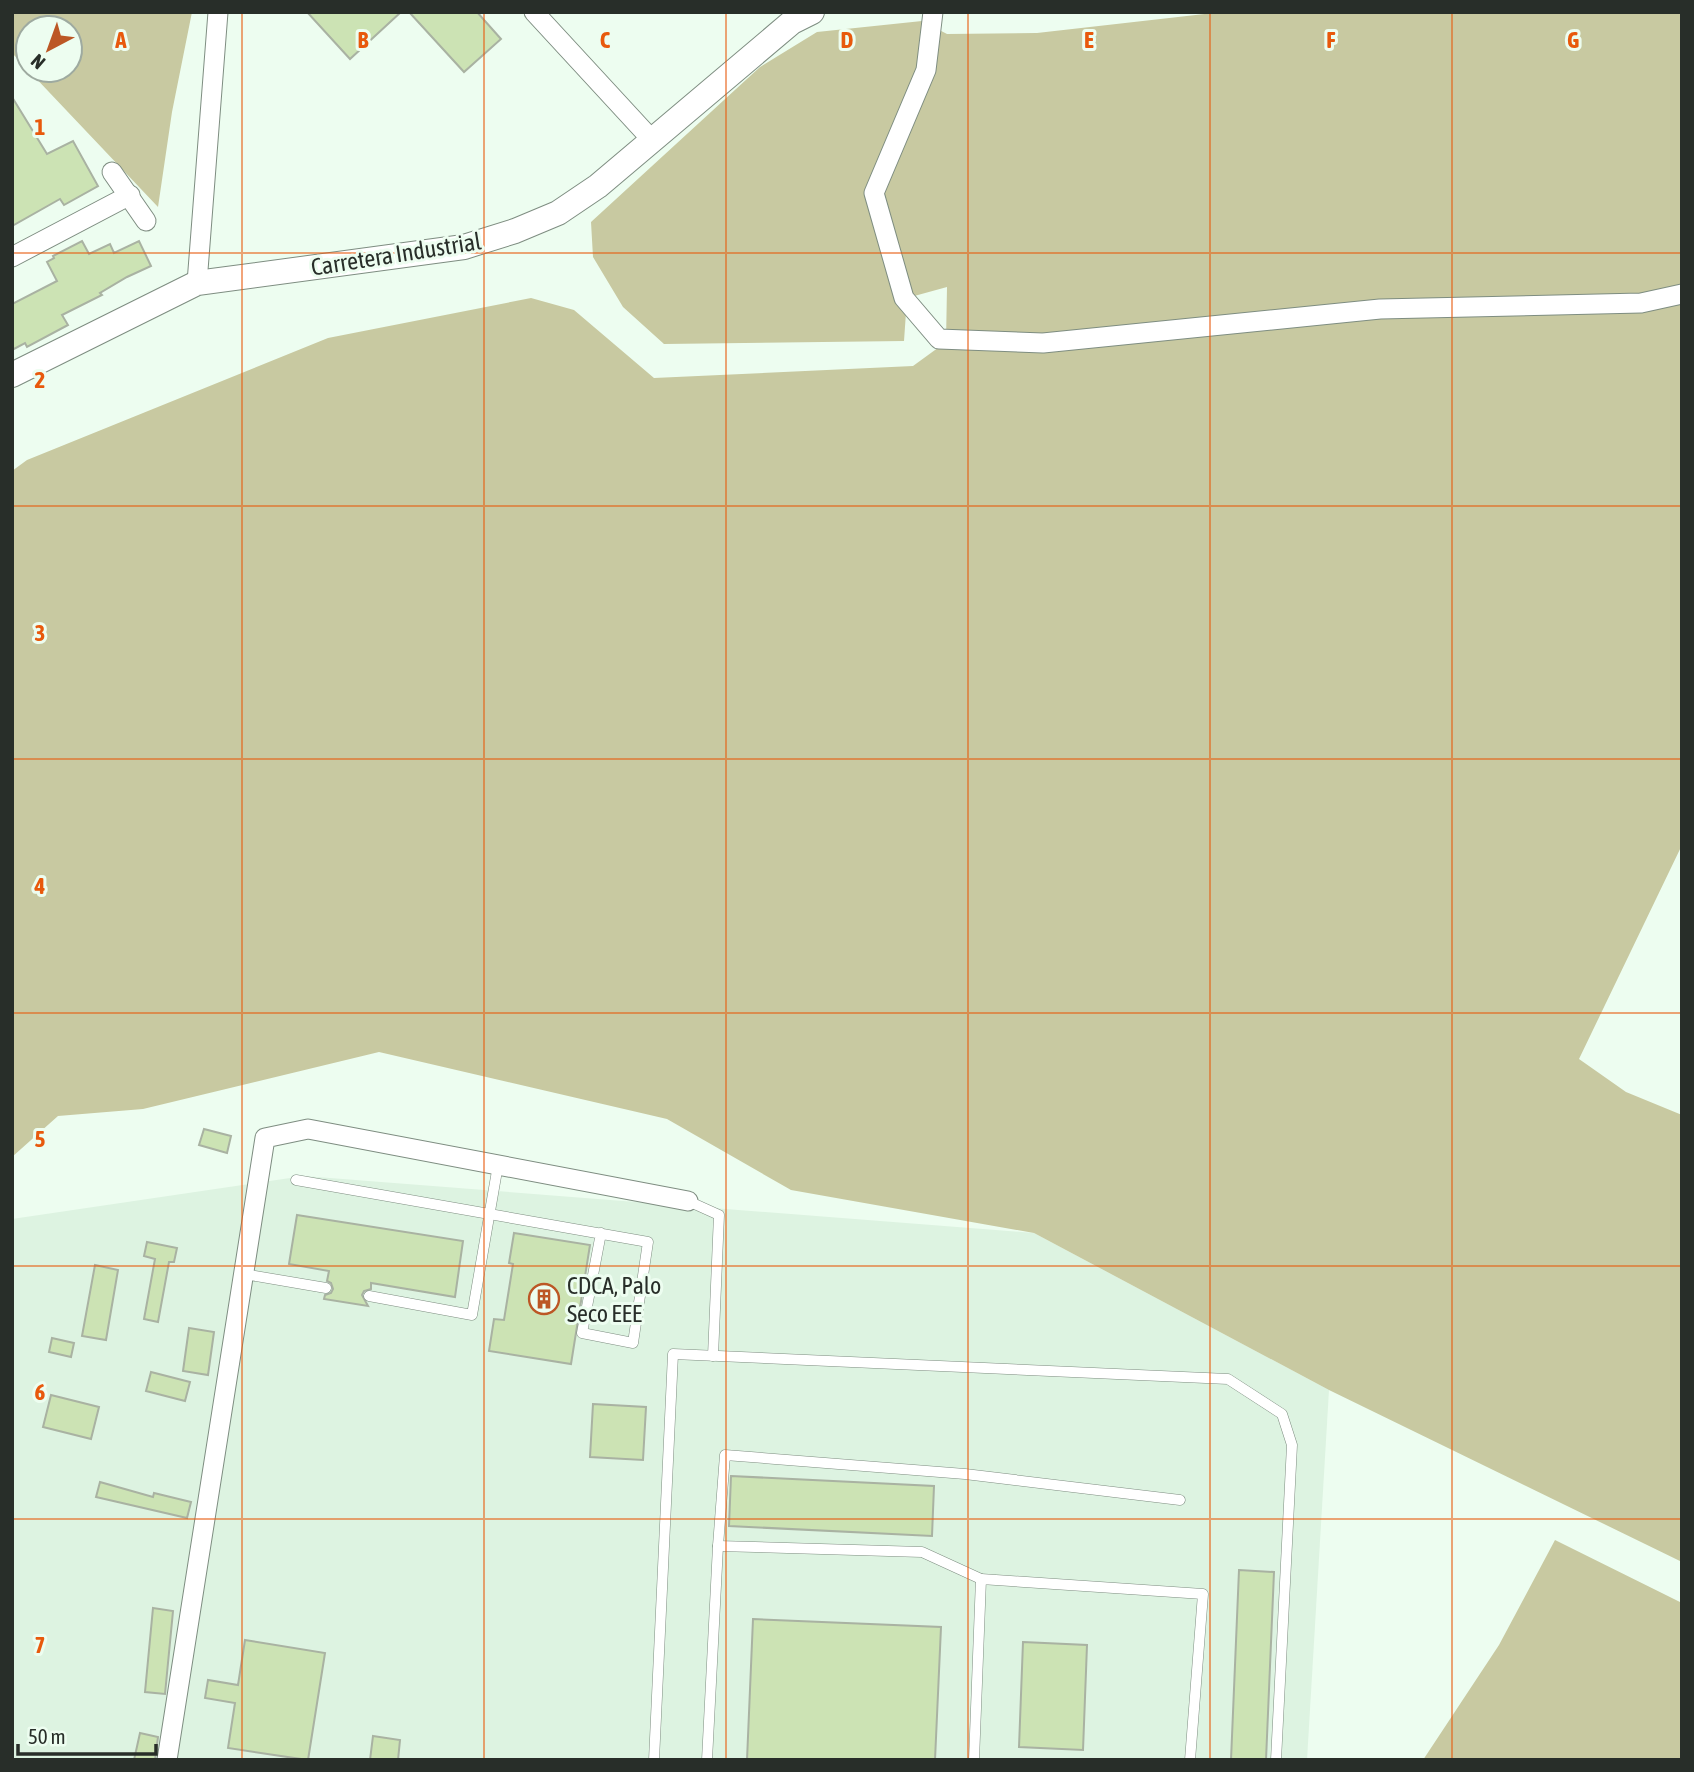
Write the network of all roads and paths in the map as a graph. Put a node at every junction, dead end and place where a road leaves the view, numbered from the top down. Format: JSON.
{"nodes":[{"id":1,"x":218,"y":12,"type":"edge"},
{"id":2,"x":534,"y":12,"type":"edge"},
{"id":3,"x":812,"y":12,"type":"edge"},
{"id":4,"x":933,"y":12,"type":"edge"},
{"id":5,"x":652,"y":140,"type":"junction"},
{"id":6,"x":112,"y":172,"type":"dead end"},
{"id":7,"x":130,"y":195,"type":"junction"},
{"id":8,"x":146,"y":221,"type":"dead end"},
{"id":9,"x":12,"y":257,"type":"edge"},
{"id":10,"x":197,"y":283,"type":"junction"},
{"id":11,"x":1682,"y":294,"type":"edge"},
{"id":12,"x":12,"y":375,"type":"edge"},
{"id":13,"x":498,"y":1165,"type":"junction"},
{"id":14,"x":296,"y":1180,"type":"dead end"},
{"id":15,"x":688,"y":1202,"type":"joint"},
{"id":16,"x":491,"y":1215,"type":"junction"},
{"id":17,"x":601,"y":1233,"type":"junction"},
{"id":18,"x":244,"y":1274,"type":"junction"},
{"id":19,"x":326,"y":1288,"type":"dead end"},
{"id":20,"x":369,"y":1296,"type":"dead end"},
{"id":21,"x":713,"y":1356,"type":"junction"},
{"id":22,"x":1180,"y":1500,"type":"dead end"},
{"id":23,"x":718,"y":1546,"type":"junction"},
{"id":24,"x":981,"y":1578,"type":"junction"},
{"id":25,"x":167,"y":1760,"type":"edge"},
{"id":26,"x":654,"y":1760,"type":"edge"},
{"id":27,"x":708,"y":1760,"type":"edge"},
{"id":28,"x":974,"y":1760,"type":"edge"},
{"id":29,"x":1190,"y":1760,"type":"edge"},
{"id":30,"x":1276,"y":1760,"type":"edge"}],
"edges":[{"from":1,"to":10,"type":"street"},
{"from":2,"to":5,"type":"street"},
{"from":3,"to":5,"type":"street","name":"Carretera Industrial"},
{"from":4,"to":11,"type":"street"},
{"from":5,"to":10,"type":"street","name":"Carretera Industrial"},
{"from":6,"to":7,"type":"street"},
{"from":7,"to":8,"type":"street"},
{"from":7,"to":9,"type":"street"},
{"from":10,"to":12,"type":"street","name":"Carretera Industrial"},
{"from":13,"to":15,"type":"street"},
{"from":13,"to":16,"type":"lane"},
{"from":13,"to":18,"type":"street"},
{"from":14,"to":16,"type":"lane"},
{"from":15,"to":21,"type":"lane"},
{"from":16,"to":17,"type":"lane"},
{"from":16,"to":20,"type":"lane"},
{"from":17,"to":17,"type":"lane"},
{"from":18,"to":19,"type":"lane"},
{"from":18,"to":25,"type":"street"},
{"from":21,"to":26,"type":"lane"},
{"from":21,"to":30,"type":"lane"},
{"from":22,"to":23,"type":"lane"},
{"from":23,"to":24,"type":"lane"},
{"from":23,"to":27,"type":"lane"},
{"from":24,"to":28,"type":"lane"},
{"from":24,"to":29,"type":"lane"}]}
